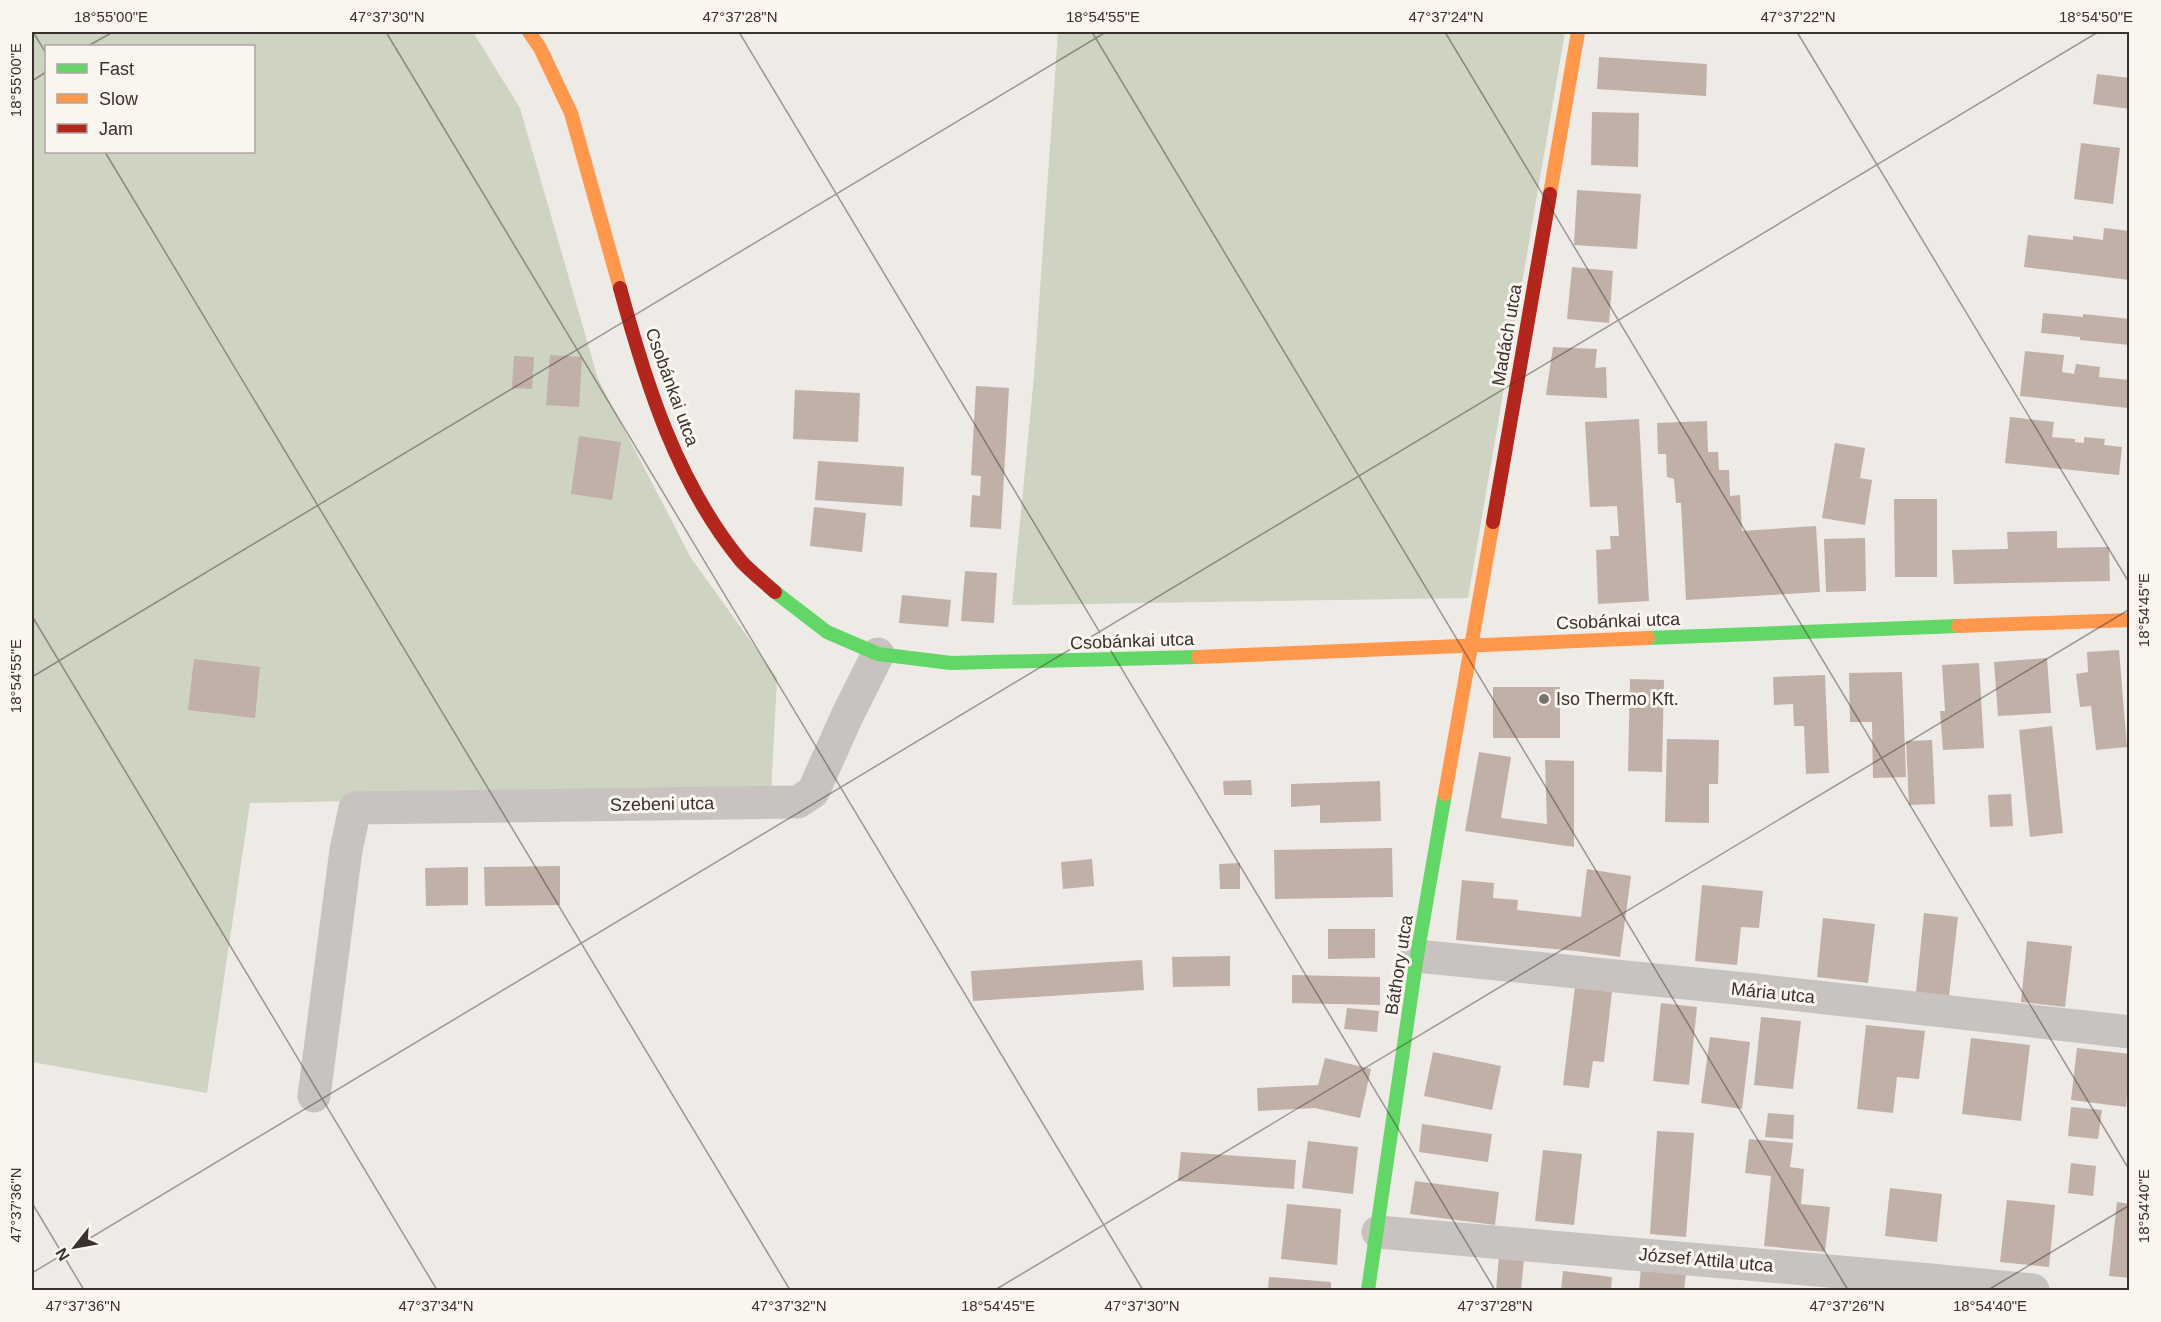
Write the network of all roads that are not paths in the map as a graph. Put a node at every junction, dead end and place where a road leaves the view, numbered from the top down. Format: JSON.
{"nodes":[{"id":1,"x":529,"y":32,"type":"edge"},
{"id":2,"x":1578,"y":32,"type":"edge"},
{"id":3,"x":2130,"y":620,"type":"edge"},
{"id":4,"x":1471,"y":645,"type":"junction"},
{"id":5,"x":878,"y":654,"type":"junction"},
{"id":6,"x":1417,"y":957,"type":"junction"},
{"id":7,"x":2130,"y":1032,"type":"edge"},
{"id":8,"x":314,"y":1096,"type":"dead end"},
{"id":9,"x":1378,"y":1232,"type":"junction"},
{"id":10,"x":1368,"y":1290,"type":"edge"},
{"id":11,"x":2033,"y":1290,"type":"edge"}],
"edges":[{"from":1,"to":5,"type":"main road","name":"Csobánkai utca"},
{"from":2,"to":4,"type":"main road","name":"Madách utca"},
{"from":3,"to":4,"type":"main road","name":"Csobánkai utca"},
{"from":4,"to":5,"type":"main road","name":"Csobánkai utca"},
{"from":4,"to":6,"type":"main road","name":"Báthory utca"},
{"from":5,"to":8,"type":"street","name":"Szebeni utca"},
{"from":6,"to":7,"type":"street","name":"Mária utca"},
{"from":6,"to":9,"type":"main road","name":"Báthory utca"},
{"from":9,"to":10,"type":"main road","name":"Báthory utca"},
{"from":9,"to":11,"type":"street","name":"József Attila utca"}]}
